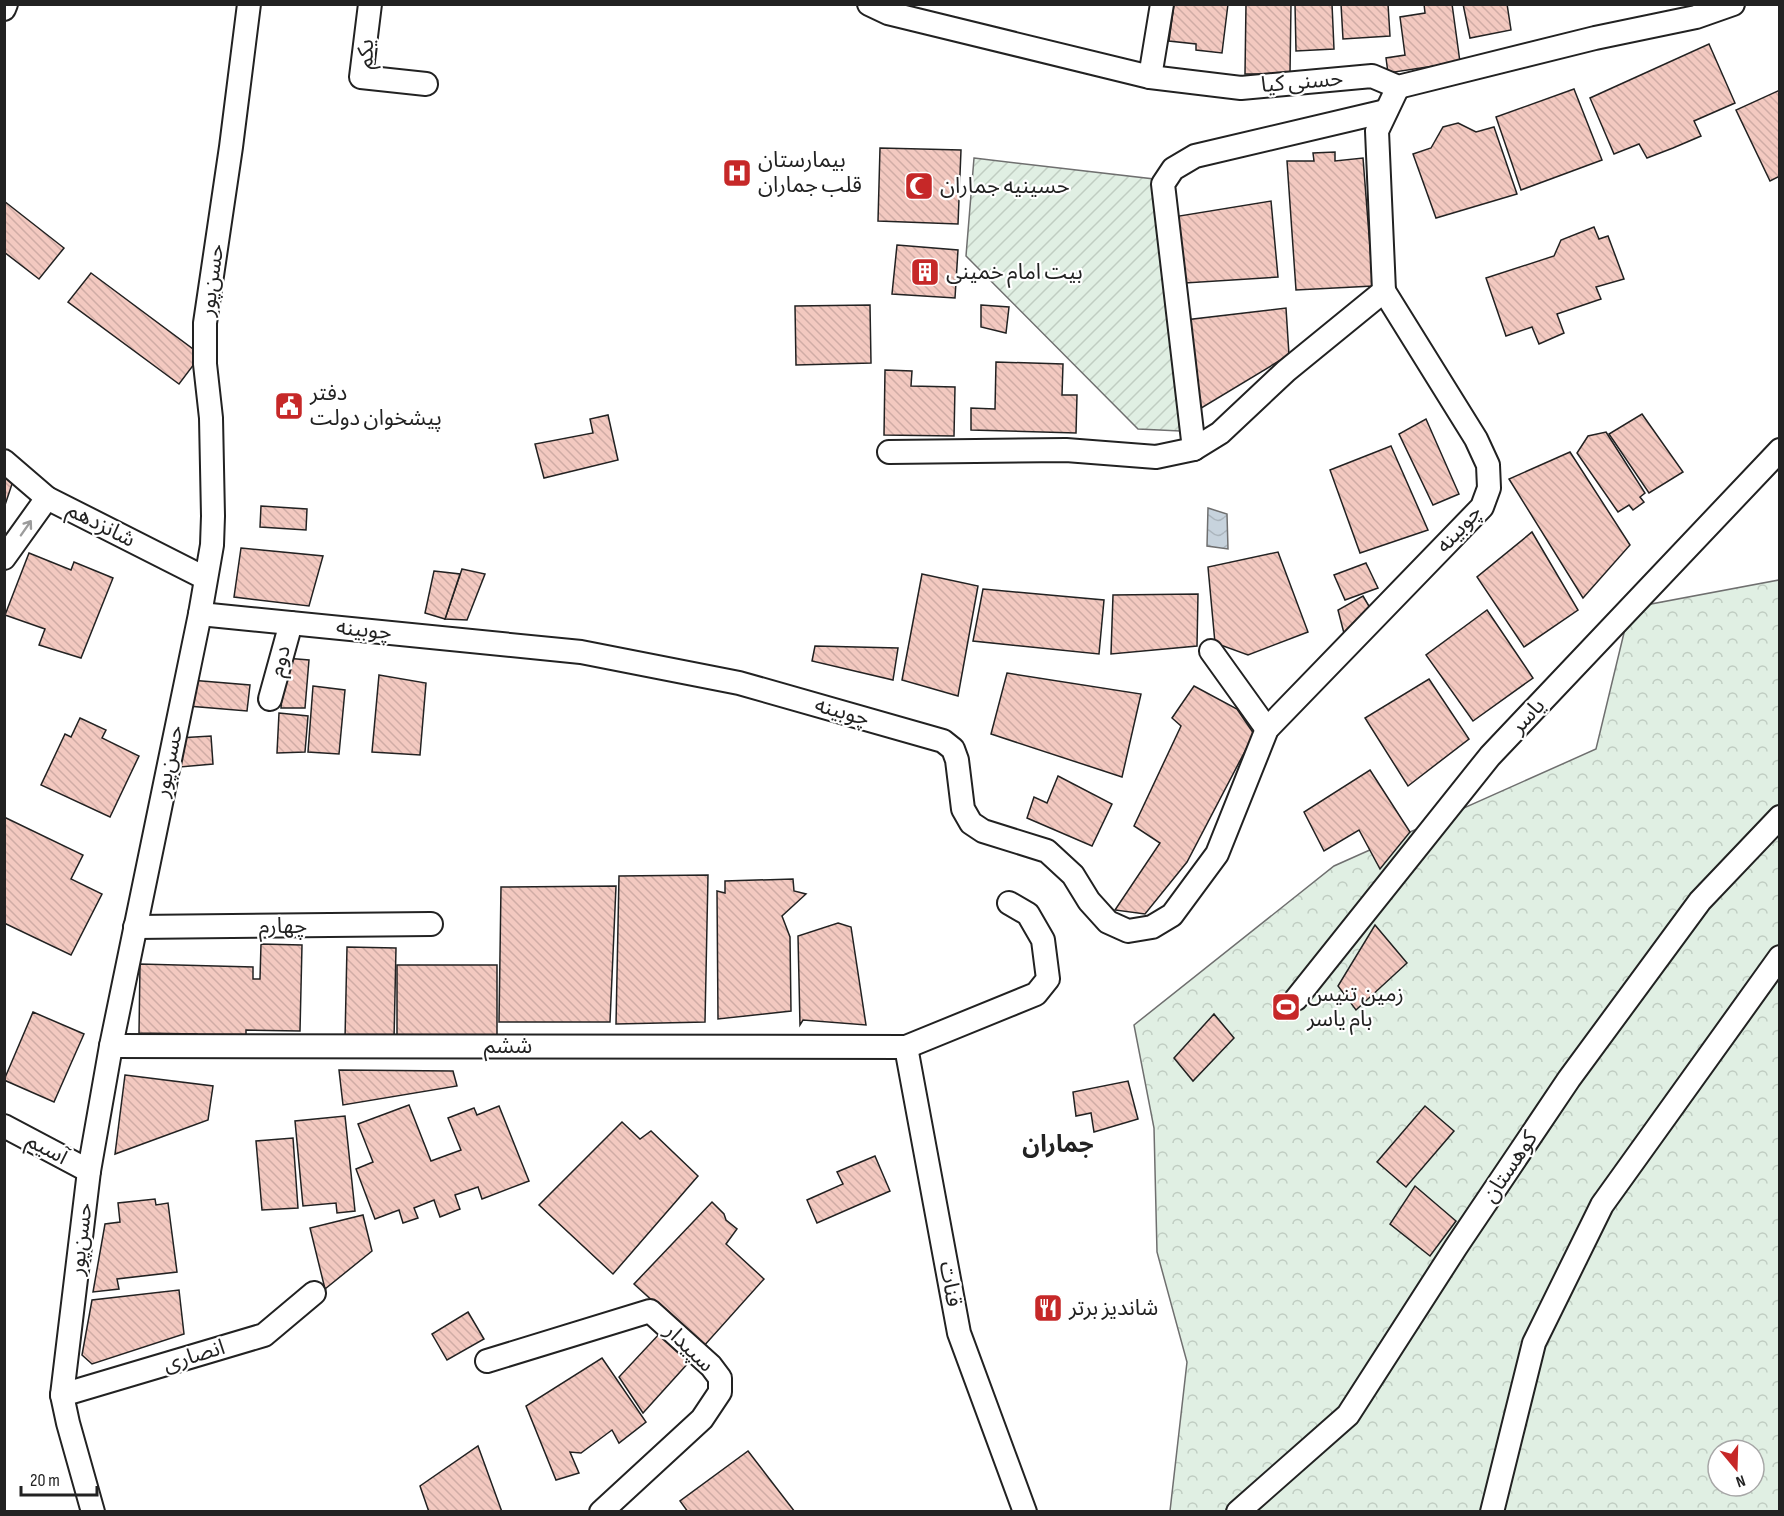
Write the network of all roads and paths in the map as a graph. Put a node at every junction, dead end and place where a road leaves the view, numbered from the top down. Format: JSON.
{"nodes":[{"id":1,"x":6,"y":4,"type":"edge"},
{"id":2,"x":249,"y":4,"type":"edge"},
{"id":3,"x":370,"y":4,"type":"edge"},
{"id":4,"x":869,"y":4,"type":"edge"},
{"id":5,"x":1162,"y":4,"type":"edge"},
{"id":6,"x":1733,"y":4,"type":"edge"},
{"id":7,"x":4,"y":9,"type":"edge"},
{"id":8,"x":1150,"y":77,"type":"junction"},
{"id":9,"x":426,"y":84,"type":"dead end"},
{"id":10,"x":1398,"y":87,"type":"junction"},
{"id":11,"x":1386,"y":111,"type":"junction"},
{"id":12,"x":1384,"y":291,"type":"junction"},
{"id":13,"x":1194,"y":449,"type":"junction"},
{"id":14,"x":1779,"y":450,"type":"edge"},
{"id":15,"x":889,"y":452,"type":"dead end"},
{"id":16,"x":4,"y":461,"type":"edge"},
{"id":17,"x":47,"y":498,"type":"junction"},
{"id":18,"x":4,"y":558,"type":"edge"},
{"id":19,"x":205,"y":578,"type":"junction"},
{"id":20,"x":200,"y":615,"type":"junction"},
{"id":21,"x":291,"y":623,"type":"junction"},
{"id":22,"x":1211,"y":651,"type":"dead end"},
{"id":23,"x":270,"y":699,"type":"dead end"},
{"id":24,"x":1267,"y":729,"type":"junction"},
{"id":25,"x":1779,"y":816,"type":"edge"},
{"id":26,"x":1009,"y":903,"type":"dead end"},
{"id":27,"x":431,"y":924,"type":"dead end"},
{"id":28,"x":135,"y":927,"type":"junction"},
{"id":29,"x":1779,"y":957,"type":"edge"},
{"id":30,"x":1296,"y":999,"type":"dead end"},
{"id":31,"x":111,"y":1046,"type":"junction"},
{"id":32,"x":906,"y":1047,"type":"junction"},
{"id":33,"x":4,"y":1126,"type":"edge"},
{"id":34,"x":89,"y":1171,"type":"junction"},
{"id":35,"x":314,"y":1293,"type":"dead end"},
{"id":36,"x":487,"y":1361,"type":"dead end"},
{"id":37,"x":62,"y":1395,"type":"junction"},
{"id":38,"x":93,"y":1512,"type":"edge"},
{"id":39,"x":601,"y":1512,"type":"edge"},
{"id":40,"x":1025,"y":1512,"type":"edge"},
{"id":41,"x":1238,"y":1512,"type":"edge"},
{"id":42,"x":1492,"y":1512,"type":"edge"}],
"edges":[{"from":1,"to":7,"type":"street"},
{"from":2,"to":19,"type":"street","name":"حسن‌پور"},
{"from":3,"to":9,"type":"street","name":"یکم"},
{"from":4,"to":8,"type":"street","name":"حسنی کیا"},
{"from":5,"to":8,"type":"street"},
{"from":6,"to":10,"type":"street"},
{"from":8,"to":10,"type":"street","name":"حسنی کیا"},
{"from":10,"to":11,"type":"street","name":"چوبینه"},
{"from":11,"to":12,"type":"street","name":"چوبینه"},
{"from":11,"to":13,"type":"street"},
{"from":12,"to":13,"type":"street"},
{"from":12,"to":24,"type":"street","name":"چوبینه"},
{"from":13,"to":15,"type":"street"},
{"from":14,"to":30,"type":"street","name":"یاسر"},
{"from":16,"to":17,"type":"street","name":"شانزدهم"},
{"from":18,"to":17,"type":"street","one_way":true},
{"from":17,"to":19,"type":"street","name":"شانزدهم"},
{"from":19,"to":20,"type":"street","name":"حسن‌پور"},
{"from":20,"to":21,"type":"street","name":"چوبینه"},
{"from":20,"to":28,"type":"street","name":"حسن‌پور"},
{"from":21,"to":23,"type":"street","name":"دوم"},
{"from":21,"to":24,"type":"street","name":"چوبینه"},
{"from":22,"to":24,"type":"street"},
{"from":25,"to":41,"type":"street","name":"کوهستان"},
{"from":26,"to":32,"type":"street"},
{"from":27,"to":28,"type":"street","name":"چهارم"},
{"from":28,"to":31,"type":"street","name":"حسن‌پور"},
{"from":29,"to":42,"type":"street"},
{"from":31,"to":32,"type":"street","name":"ششم"},
{"from":31,"to":34,"type":"street","name":"حسن‌پور"},
{"from":32,"to":40,"type":"street","name":"قنات"},
{"from":33,"to":34,"type":"street","name":"آسیم"},
{"from":34,"to":37,"type":"street","name":"حسن‌پور"},
{"from":35,"to":37,"type":"street","name":"انصاری"},
{"from":36,"to":39,"type":"street","name":"سپیدار"},
{"from":37,"to":38,"type":"street","name":"حسن‌پور"}]}
